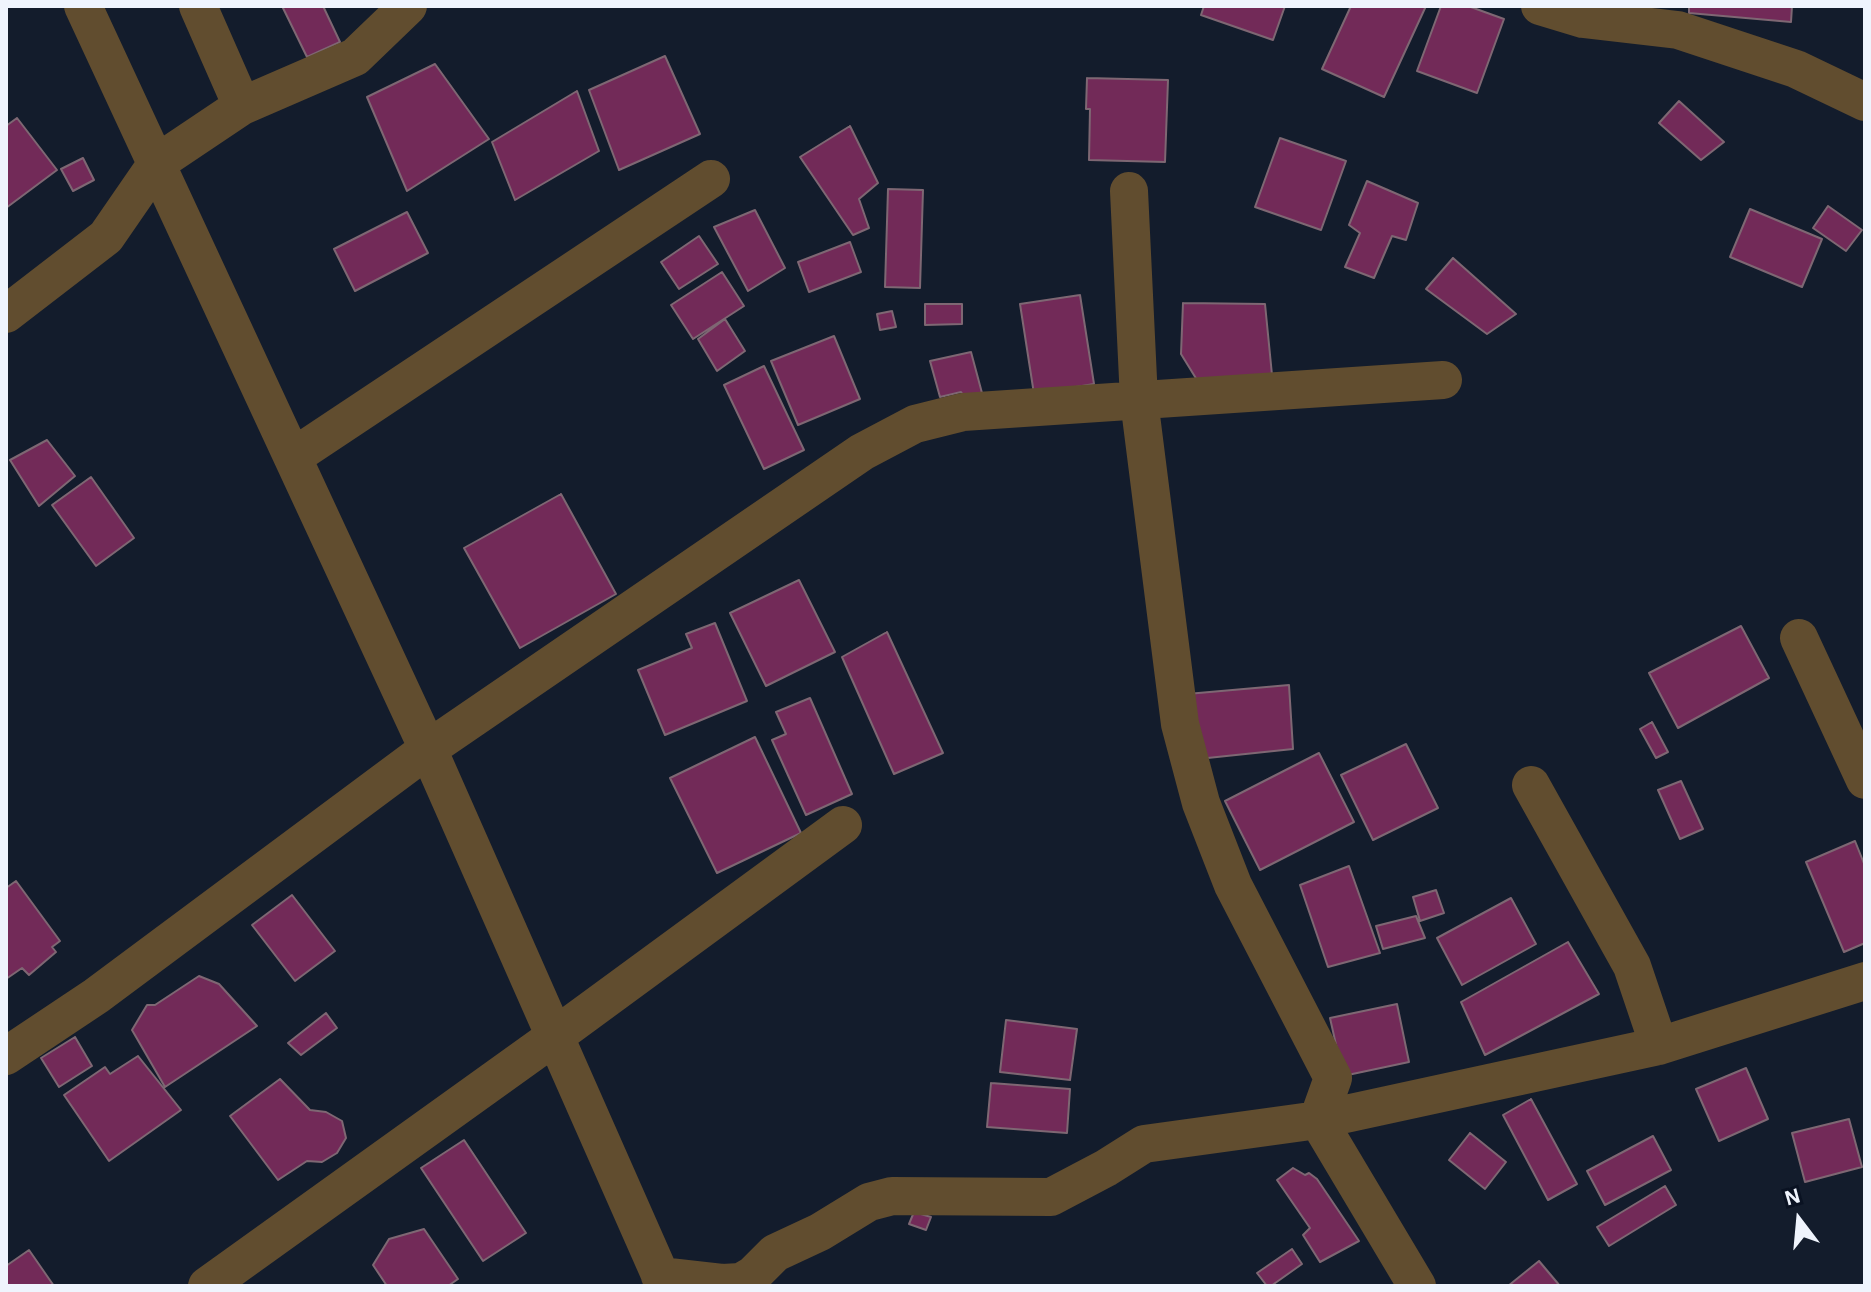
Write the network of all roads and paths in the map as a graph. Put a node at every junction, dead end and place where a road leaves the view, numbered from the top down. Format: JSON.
{"nodes":[{"id":1,"x":83,"y":6,"type":"edge"},
{"id":2,"x":198,"y":6,"type":"edge"},
{"id":3,"x":408,"y":6,"type":"edge"},
{"id":4,"x":1540,"y":6,"type":"edge"},
{"id":5,"x":1676,"y":18,"type":"edge"},
{"id":6,"x":1865,"y":102,"type":"edge"},
{"id":7,"x":242,"y":106,"type":"junction"},
{"id":8,"x":157,"y":163,"type":"junction"},
{"id":9,"x":711,"y":179,"type":"dead end"},
{"id":10,"x":1129,"y":191,"type":"dead end"},
{"id":11,"x":6,"y":314,"type":"edge"},
{"id":12,"x":1443,"y":380,"type":"dead end"},
{"id":13,"x":1139,"y":400,"type":"junction"},
{"id":14,"x":293,"y":457,"type":"junction"},
{"id":15,"x":1799,"y":638,"type":"dead end"},
{"id":16,"x":428,"y":749,"type":"junction"},
{"id":17,"x":1865,"y":780,"type":"edge"},
{"id":18,"x":1531,"y":785,"type":"dead end"},
{"id":19,"x":843,"y":825,"type":"dead end"},
{"id":20,"x":1865,"y":981,"type":"edge"},
{"id":21,"x":554,"y":1037,"type":"junction"},
{"id":22,"x":1659,"y":1046,"type":"junction"},
{"id":23,"x":6,"y":1056,"type":"edge"},
{"id":24,"x":1318,"y":1120,"type":"junction"},
{"id":25,"x":662,"y":1281,"type":"edge"},
{"id":26,"x":207,"y":1286,"type":"edge"},
{"id":27,"x":1417,"y":1286,"type":"edge"}],
"edges":[{"from":1,"to":8,"type":"street"},
{"from":2,"to":7,"type":"street"},
{"from":3,"to":7,"type":"street"},
{"from":4,"to":5,"type":"street"},
{"from":5,"to":6,"type":"street"},
{"from":7,"to":8,"type":"street"},
{"from":8,"to":11,"type":"street"},
{"from":8,"to":14,"type":"street"},
{"from":9,"to":14,"type":"street"},
{"from":10,"to":13,"type":"street"},
{"from":12,"to":13,"type":"street"},
{"from":13,"to":16,"type":"street"},
{"from":13,"to":24,"type":"street"},
{"from":14,"to":16,"type":"street"},
{"from":15,"to":17,"type":"street"},
{"from":16,"to":21,"type":"street"},
{"from":16,"to":23,"type":"street"},
{"from":18,"to":22,"type":"street"},
{"from":19,"to":21,"type":"street"},
{"from":20,"to":22,"type":"street"},
{"from":21,"to":25,"type":"street"},
{"from":21,"to":26,"type":"street"},
{"from":22,"to":24,"type":"street"},
{"from":24,"to":25,"type":"street"},
{"from":24,"to":27,"type":"street"}]}
